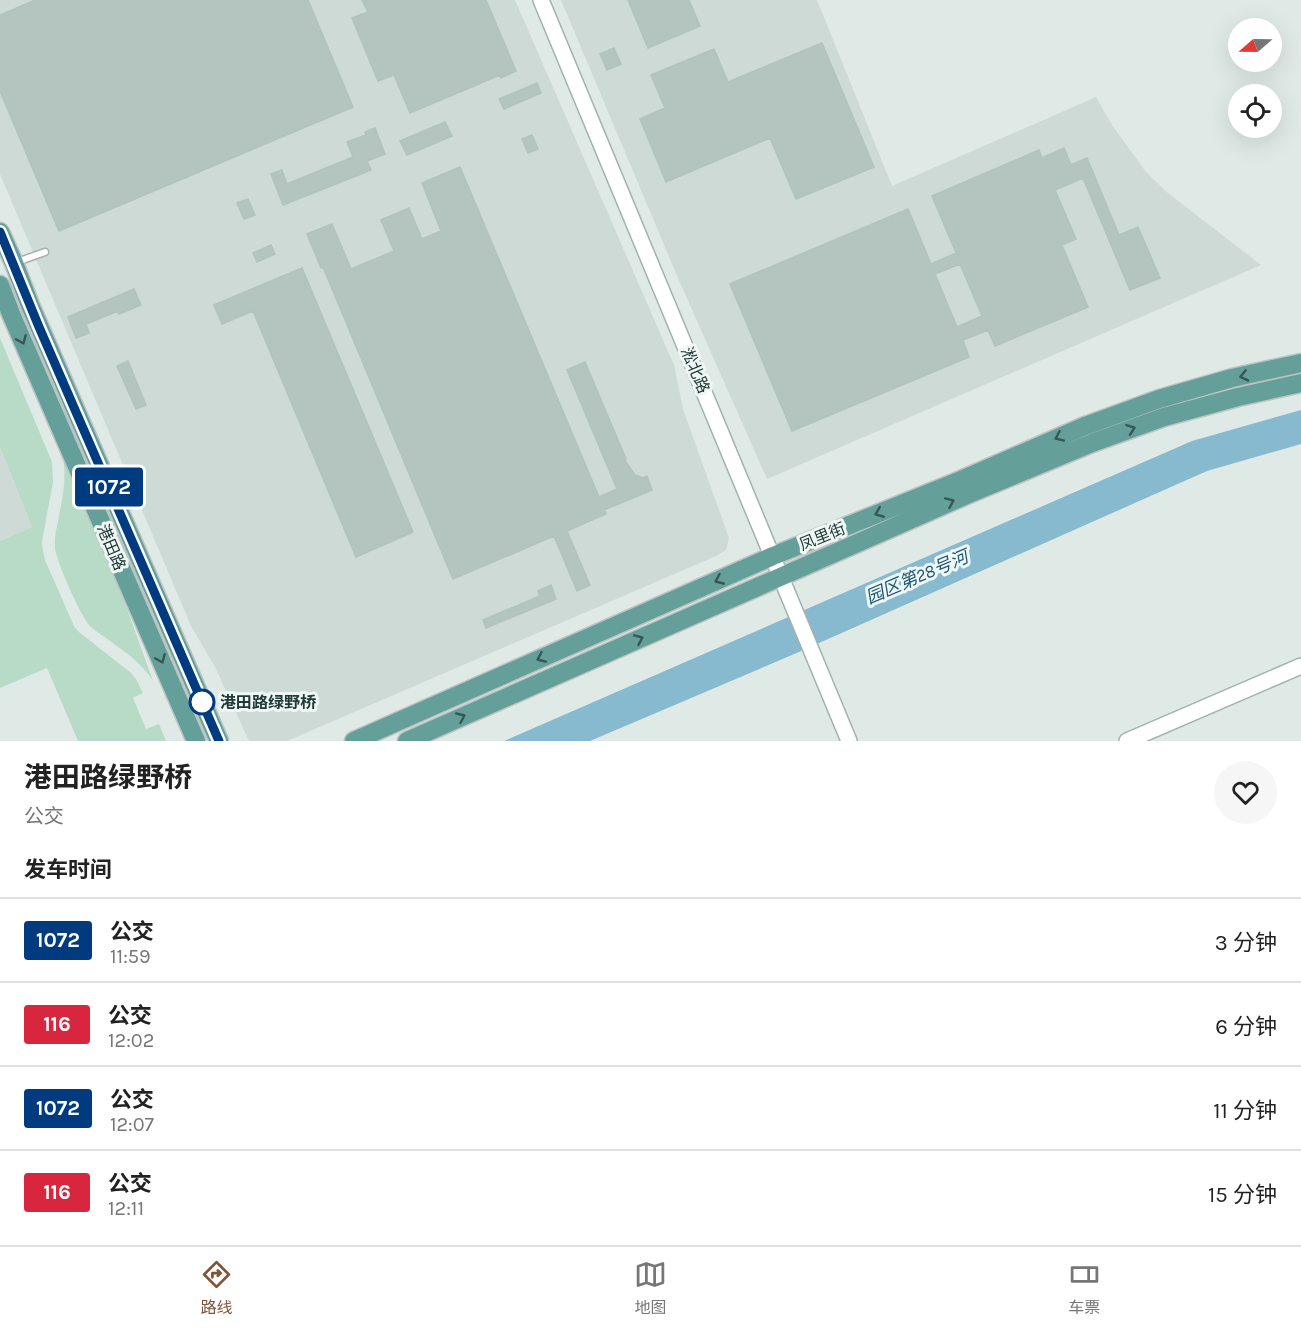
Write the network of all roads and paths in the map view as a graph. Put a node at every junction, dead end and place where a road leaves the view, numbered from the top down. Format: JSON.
{"nodes":[{"id":1,"x":541,"y":0,"type":"edge"},
{"id":2,"x":0,"y":232,"type":"edge"},
{"id":3,"x":45,"y":252,"type":"dead end"},
{"id":4,"x":14,"y":263,"type":"junction"},
{"id":5,"x":0,"y":285,"type":"edge"},
{"id":6,"x":1301,"y":363,"type":"edge"},
{"id":7,"x":1301,"y":383,"type":"edge"},
{"id":8,"x":773,"y":556,"type":"junction"},
{"id":9,"x":781,"y":576,"type":"junction"},
{"id":10,"x":1301,"y":666,"type":"edge"},
{"id":11,"x":196,"y":741,"type":"edge"},
{"id":12,"x":219,"y":741,"type":"edge"},
{"id":13,"x":354,"y":741,"type":"edge"},
{"id":14,"x":407,"y":741,"type":"edge"},
{"id":15,"x":849,"y":741,"type":"edge"},
{"id":16,"x":1127,"y":741,"type":"edge"}],
"edges":[{"from":1,"to":8,"type":"street","name":"淞北路"},
{"from":2,"to":4,"type":"main road","name":"港田路"},
{"from":3,"to":4,"type":"lane"},
{"from":4,"to":12,"type":"main road","name":"港田路"},
{"from":5,"to":11,"type":"main road","name":"港田路","one_way":true},
{"from":6,"to":8,"type":"main road","name":"凤里街","one_way":true},
{"from":9,"to":7,"type":"main road","name":"凤里街","one_way":true},
{"from":8,"to":9,"type":"street","name":"淞北路"},
{"from":8,"to":13,"type":"main road","name":"凤里街","one_way":true},
{"from":14,"to":9,"type":"main road","name":"凤里街","one_way":true},
{"from":9,"to":15,"type":"street","name":"淞北路"},
{"from":10,"to":16,"type":"street"}]}
